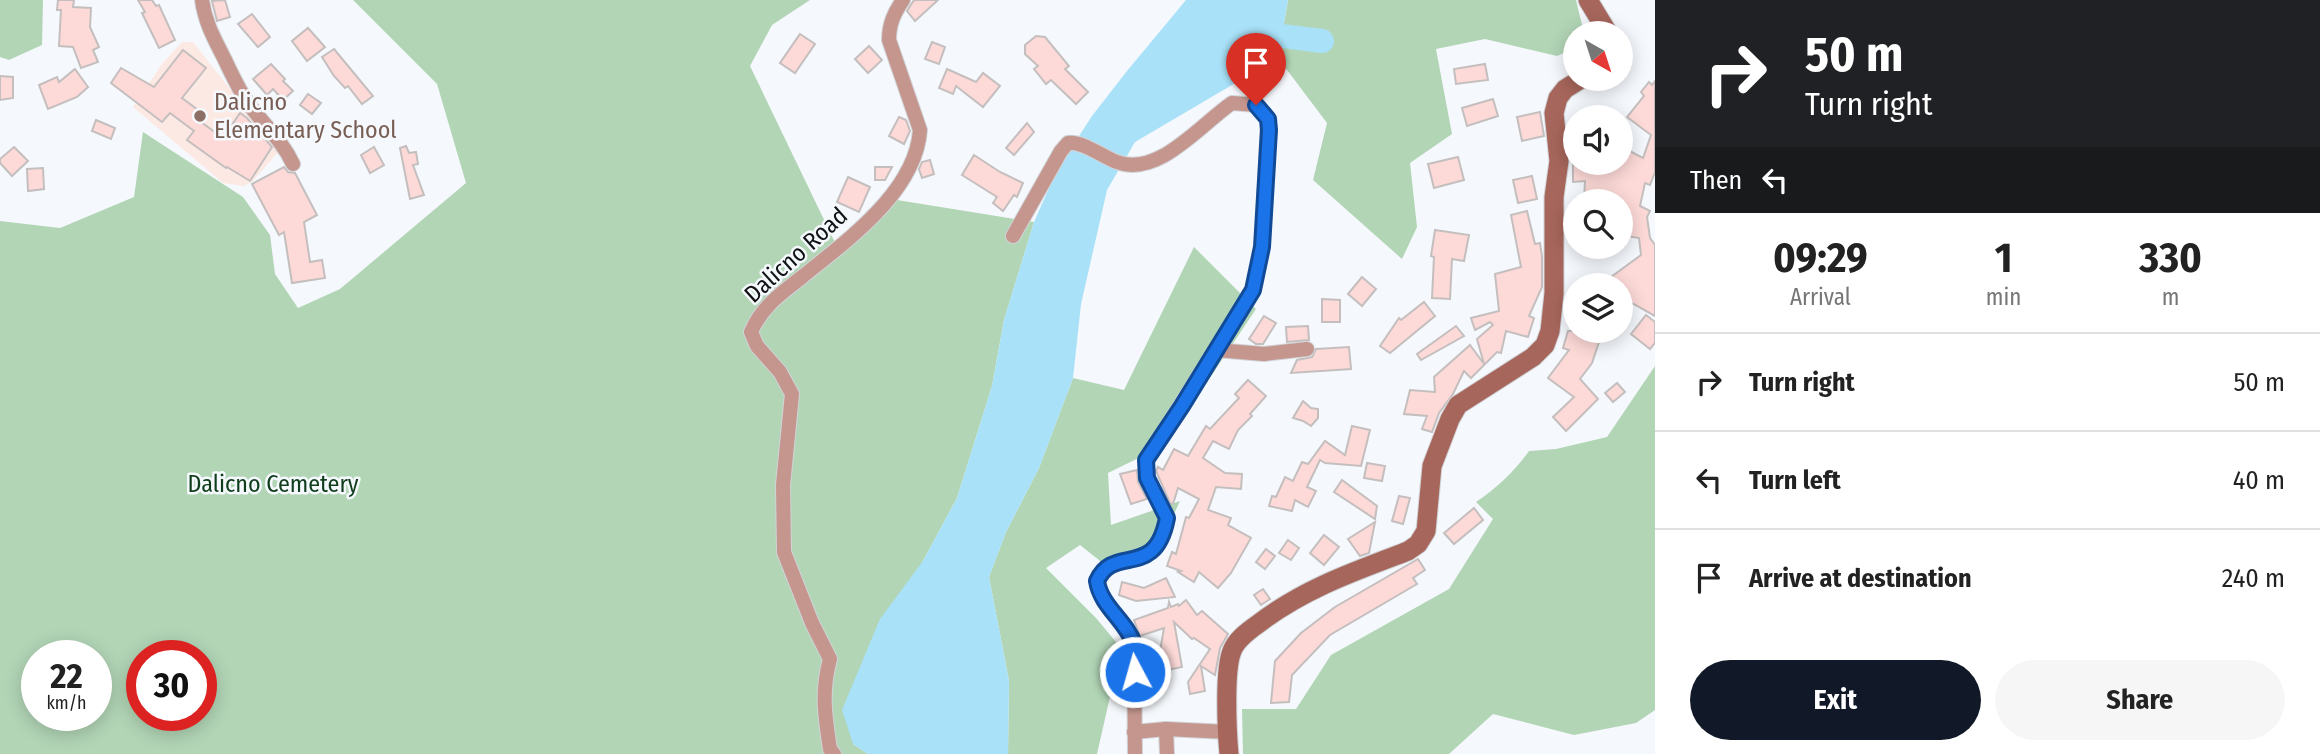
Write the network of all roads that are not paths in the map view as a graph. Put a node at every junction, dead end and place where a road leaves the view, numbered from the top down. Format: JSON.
{"nodes":[{"id":1,"x":202,"y":0,"type":"edge"},
{"id":2,"x":903,"y":0,"type":"edge"},
{"id":3,"x":1588,"y":0,"type":"edge"},
{"id":4,"x":1601,"y":21,"type":"edge"},
{"id":5,"x":1563,"y":90,"type":"edge"},
{"id":6,"x":293,"y":164,"type":"dead end"},
{"id":7,"x":1013,"y":236,"type":"dead end"},
{"id":8,"x":1307,"y":349,"type":"dead end"},
{"id":9,"x":1216,"y":350,"type":"junction"},
{"id":10,"x":1167,"y":729,"type":"junction"},
{"id":11,"x":1135,"y":732,"type":"junction"},
{"id":12,"x":1227,"y":732,"type":"junction"},
{"id":13,"x":834,"y":754,"type":"edge"},
{"id":14,"x":1135,"y":754,"type":"edge"},
{"id":15,"x":1167,"y":754,"type":"edge"},
{"id":16,"x":1229,"y":754,"type":"edge"}],
"edges":[{"from":1,"to":6,"type":"street"},
{"from":2,"to":13,"type":"street","name":"Dalicno Road"},
{"from":3,"to":4,"type":"main road"},
{"from":5,"to":12,"type":"main road"},
{"from":7,"to":9,"type":"street"},
{"from":8,"to":9,"type":"street"},
{"from":9,"to":11,"type":"street"},
{"from":10,"to":11,"type":"street"},
{"from":10,"to":12,"type":"street"},
{"from":10,"to":15,"type":"street"},
{"from":11,"to":14,"type":"street"},
{"from":12,"to":16,"type":"main road"}]}
